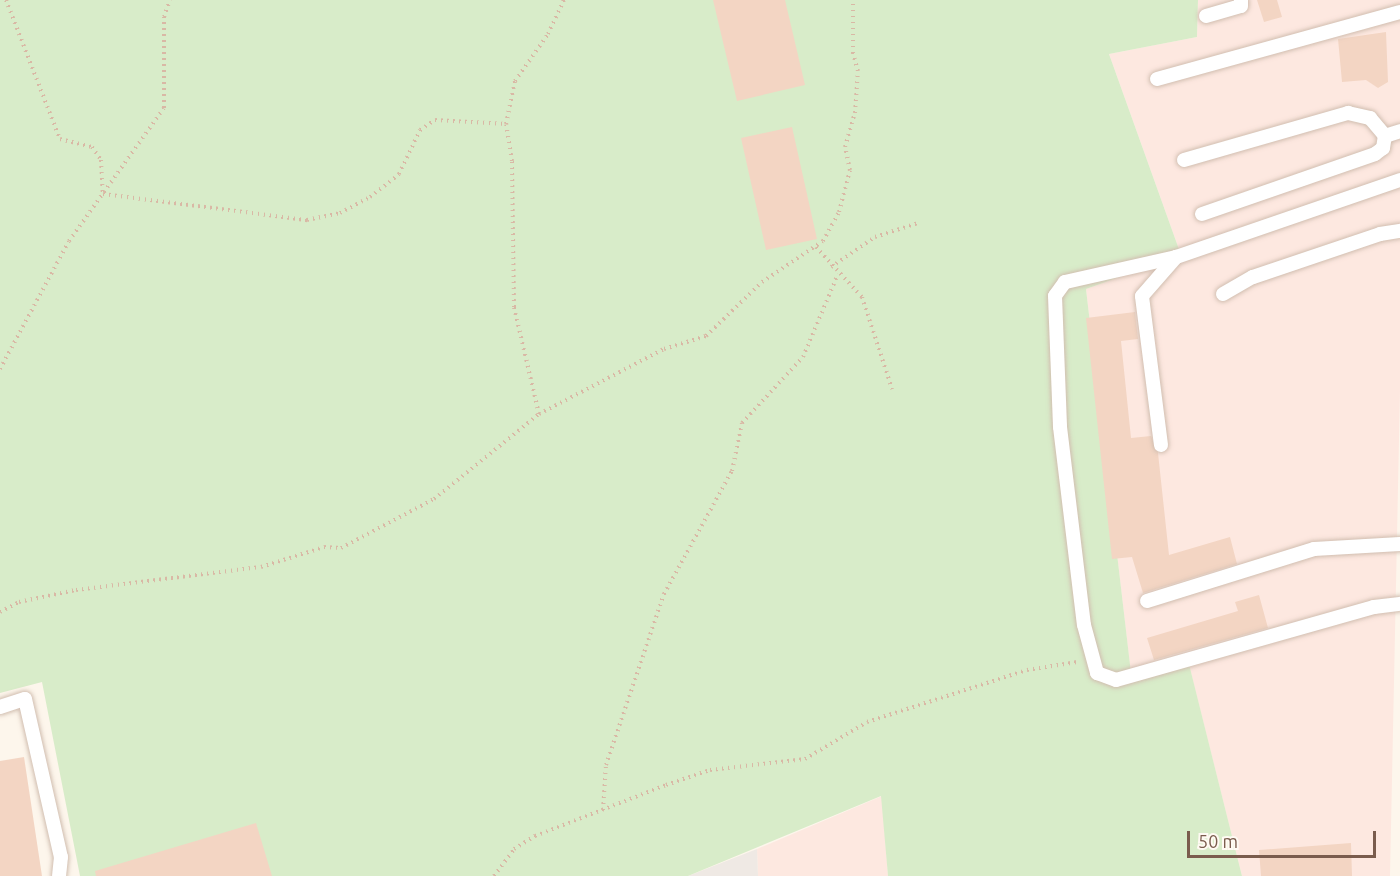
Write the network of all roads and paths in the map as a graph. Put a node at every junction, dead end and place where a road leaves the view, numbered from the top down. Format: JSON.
{"nodes":[{"id":1,"x":6,"y":0,"type":"edge"},
{"id":2,"x":170,"y":0,"type":"edge"},
{"id":3,"x":564,"y":0,"type":"edge"},
{"id":4,"x":854,"y":0,"type":"edge"},
{"id":5,"x":1241,"y":0,"type":"edge"},
{"id":6,"x":1400,"y":12,"type":"edge"},
{"id":7,"x":1206,"y":16,"type":"dead end"},
{"id":8,"x":1157,"y":79,"type":"dead end"},
{"id":9,"x":506,"y":124,"type":"junction"},
{"id":10,"x":1400,"y":131,"type":"edge"},
{"id":11,"x":1385,"y":136,"type":"junction"},
{"id":12,"x":1184,"y":160,"type":"dead end"},
{"id":13,"x":1400,"y":180,"type":"edge"},
{"id":14,"x":103,"y":194,"type":"junction"},
{"id":15,"x":1202,"y":214,"type":"dead end"},
{"id":16,"x":918,"y":224,"type":"dead end"},
{"id":17,"x":1400,"y":231,"type":"edge"},
{"id":18,"x":816,"y":247,"type":"junction"},
{"id":19,"x":1176,"y":257,"type":"junction"},
{"id":20,"x":831,"y":267,"type":"junction"},
{"id":21,"x":838,"y":274,"type":"junction"},
{"id":22,"x":1223,"y":294,"type":"dead end"},
{"id":23,"x":0,"y":369,"type":"edge"},
{"id":24,"x":892,"y":389,"type":"dead end"},
{"id":25,"x":539,"y":414,"type":"junction"},
{"id":26,"x":1161,"y":445,"type":"dead end"},
{"id":27,"x":1400,"y":544,"type":"edge"},
{"id":28,"x":1147,"y":601,"type":"dead end"},
{"id":29,"x":1400,"y":604,"type":"edge"},
{"id":30,"x":0,"y":612,"type":"edge"},
{"id":31,"x":1092,"y":660,"type":"junction"},
{"id":32,"x":0,"y":707,"type":"edge"},
{"id":33,"x":603,"y":810,"type":"junction"},
{"id":34,"x":59,"y":876,"type":"edge"},
{"id":35,"x":494,"y":876,"type":"edge"}],
"edges":[{"from":1,"to":14,"type":"path"},
{"from":2,"to":14,"type":"path"},
{"from":3,"to":9,"type":"path"},
{"from":4,"to":18,"type":"path"},
{"from":5,"to":7,"type":"lane"},
{"from":6,"to":8,"type":"lane"},
{"from":9,"to":14,"type":"path"},
{"from":9,"to":25,"type":"path"},
{"from":10,"to":11,"type":"lane"},
{"from":11,"to":12,"type":"lane"},
{"from":11,"to":15,"type":"lane"},
{"from":13,"to":19,"type":"lane"},
{"from":14,"to":23,"type":"path"},
{"from":16,"to":20,"type":"path"},
{"from":17,"to":22,"type":"lane"},
{"from":18,"to":20,"type":"path"},
{"from":18,"to":25,"type":"path"},
{"from":19,"to":26,"type":"lane"},
{"from":19,"to":31,"type":"lane"},
{"from":20,"to":21,"type":"path"},
{"from":21,"to":24,"type":"path"},
{"from":21,"to":33,"type":"path"},
{"from":25,"to":30,"type":"path"},
{"from":27,"to":28,"type":"lane"},
{"from":29,"to":31,"type":"lane"},
{"from":31,"to":33,"type":"path"},
{"from":32,"to":34,"type":"lane"},
{"from":33,"to":35,"type":"path"}]}
